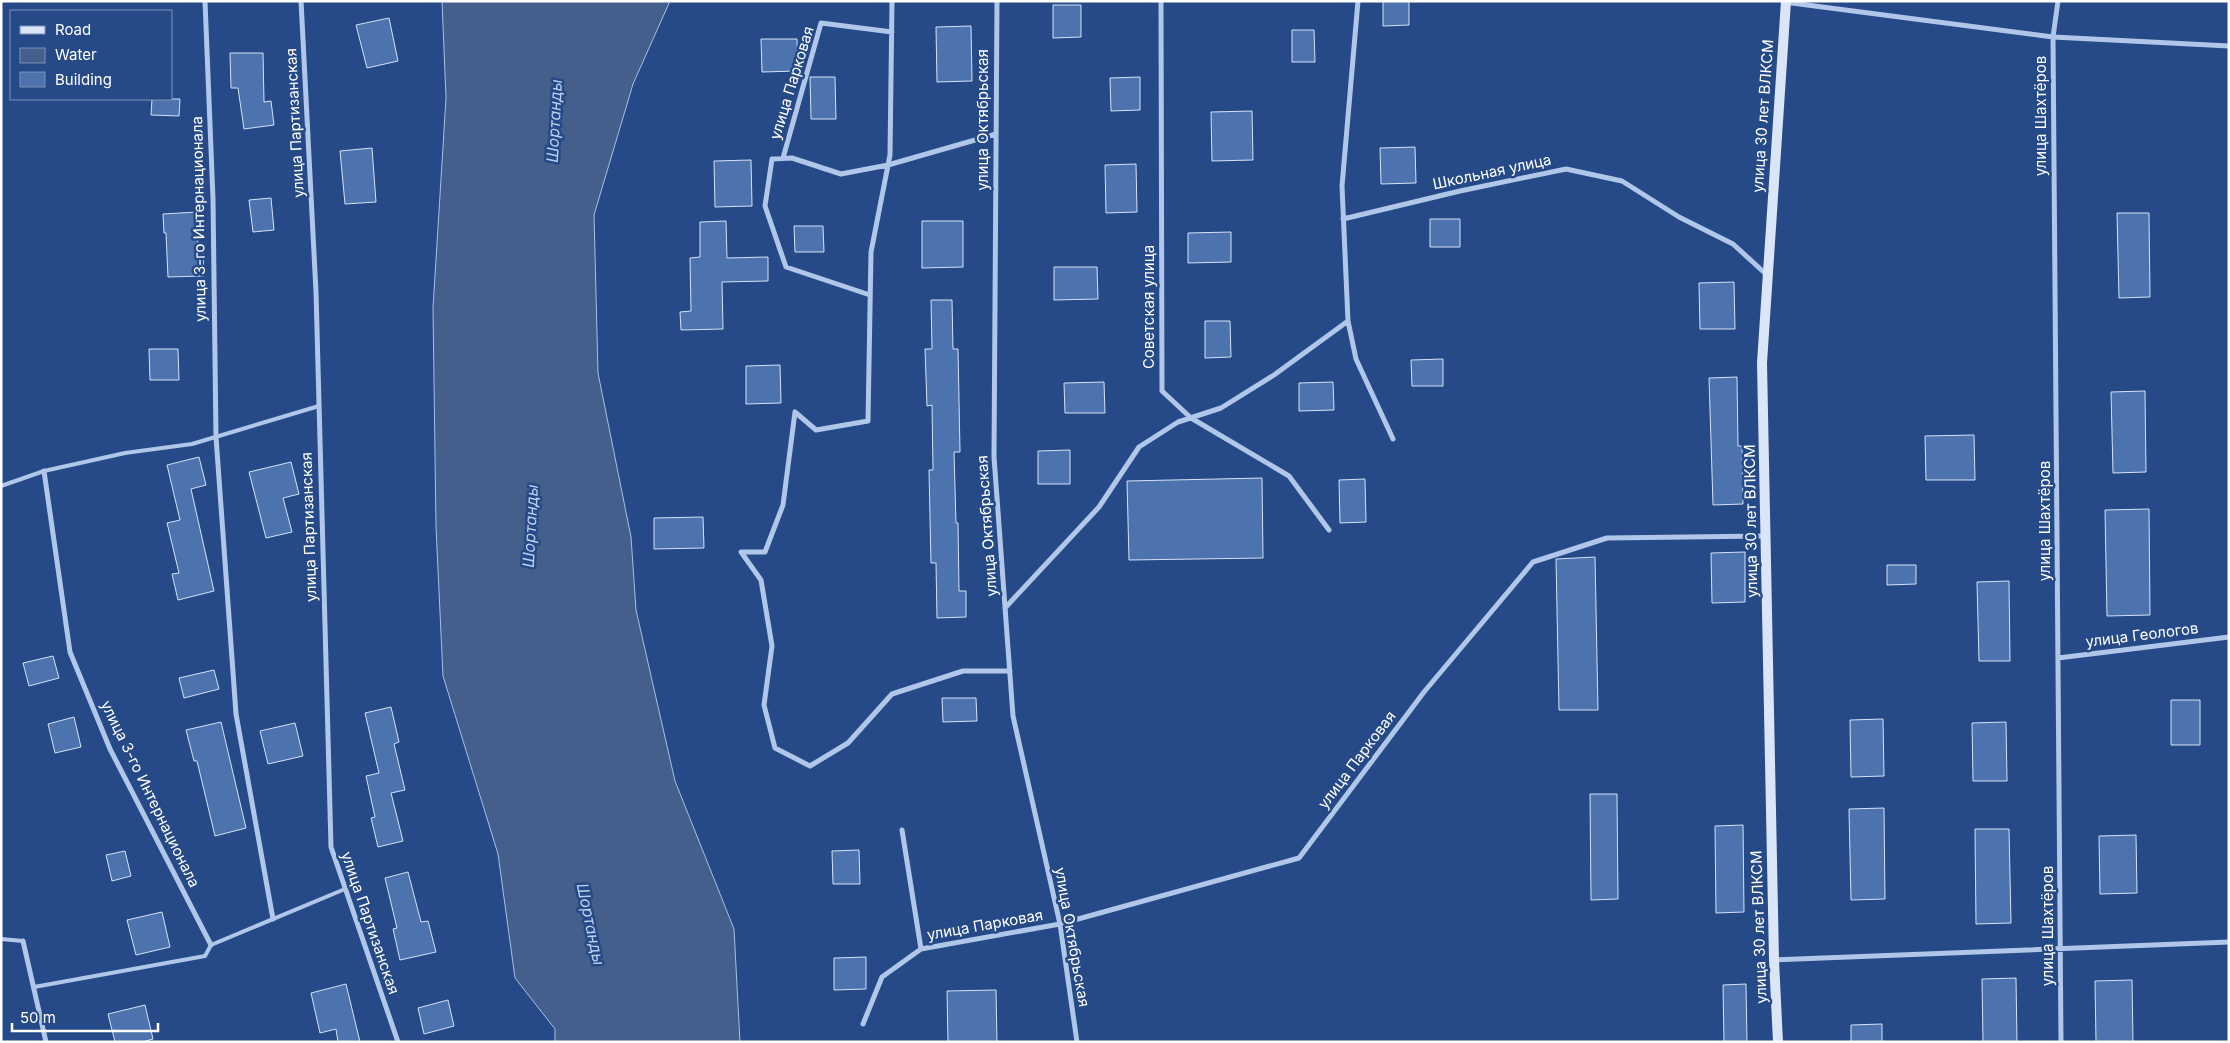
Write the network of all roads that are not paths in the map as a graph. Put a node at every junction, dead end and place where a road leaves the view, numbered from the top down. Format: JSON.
{"nodes":[{"id":1,"x":205,"y":1,"type":"edge"},
{"id":2,"x":301,"y":1,"type":"edge"},
{"id":3,"x":892,"y":1,"type":"edge"},
{"id":4,"x":997,"y":1,"type":"edge"},
{"id":5,"x":1161,"y":1,"type":"edge"},
{"id":6,"x":1358,"y":1,"type":"edge"},
{"id":7,"x":2058,"y":1,"type":"edge"},
{"id":8,"x":1784,"y":2,"type":"edge"},
{"id":9,"x":892,"y":32,"type":"junction"},
{"id":10,"x":2053,"y":37,"type":"junction"},
{"id":11,"x":2229,"y":46,"type":"edge"},
{"id":12,"x":996,"y":134,"type":"junction"},
{"id":13,"x":783,"y":158,"type":"junction"},
{"id":14,"x":888,"y":165,"type":"junction"},
{"id":15,"x":1343,"y":219,"type":"junction"},
{"id":16,"x":1768,"y":276,"type":"junction"},
{"id":17,"x":870,"y":294,"type":"junction"},
{"id":18,"x":1348,"y":321,"type":"junction"},
{"id":19,"x":319,"y":406,"type":"junction"},
{"id":20,"x":1191,"y":418,"type":"junction"},
{"id":21,"x":216,"y":437,"type":"junction"},
{"id":22,"x":1392,"y":439,"type":"dead end"},
{"id":23,"x":44,"y":471,"type":"junction"},
{"id":24,"x":1,"y":486,"type":"edge"},
{"id":25,"x":1329,"y":530,"type":"dead end"},
{"id":26,"x":1766,"y":536,"type":"junction"},
{"id":27,"x":1005,"y":608,"type":"junction"},
{"id":28,"x":2229,"y":637,"type":"edge"},
{"id":29,"x":2058,"y":658,"type":"junction"},
{"id":30,"x":1010,"y":671,"type":"junction"},
{"id":31,"x":902,"y":830,"type":"dead end"},
{"id":32,"x":345,"y":889,"type":"junction"},
{"id":33,"x":273,"y":919,"type":"junction"},
{"id":34,"x":1060,"y":924,"type":"junction"},
{"id":35,"x":1,"y":939,"type":"edge"},
{"id":36,"x":23,"y":941,"type":"joint"},
{"id":37,"x":2229,"y":942,"type":"edge"},
{"id":38,"x":211,"y":945,"type":"junction"},
{"id":39,"x":921,"y":949,"type":"junction"},
{"id":40,"x":2060,"y":949,"type":"junction"},
{"id":41,"x":1774,"y":960,"type":"junction"},
{"id":42,"x":34,"y":988,"type":"junction"},
{"id":43,"x":863,"y":1024,"type":"dead end"},
{"id":44,"x":46,"y":1042,"type":"edge"},
{"id":45,"x":398,"y":1042,"type":"edge"},
{"id":46,"x":1076,"y":1042,"type":"edge"},
{"id":47,"x":1778,"y":1042,"type":"edge"},
{"id":48,"x":2061,"y":1042,"type":"edge"}],
"edges":[{"from":1,"to":21,"type":"street","name":"улица 3-го Интернационала"},
{"from":2,"to":19,"type":"street","name":"улица Партизанская"},
{"from":3,"to":9,"type":"street"},
{"from":4,"to":12,"type":"street","name":"улица Октябрьская"},
{"from":5,"to":20,"type":"street","name":"Советская улица"},
{"from":6,"to":15,"type":"street"},
{"from":7,"to":10,"type":"street","name":"улица Шахтёров"},
{"from":8,"to":10,"type":"street"},
{"from":8,"to":16,"type":"street","name":"улица 30 лет ВЛКСМ"},
{"from":9,"to":13,"type":"street","name":"улица Парковая"},
{"from":9,"to":14,"type":"street"},
{"from":10,"to":11,"type":"street"},
{"from":10,"to":29,"type":"street","name":"улица Шахтёров"},
{"from":12,"to":14,"type":"street","name":"улица Парковая"},
{"from":12,"to":27,"type":"street","name":"улица Октябрьская"},
{"from":13,"to":14,"type":"street","name":"улица Парковая"},
{"from":13,"to":17,"type":"street","name":"улица Парковая"},
{"from":14,"to":17,"type":"street"},
{"from":15,"to":16,"type":"street","name":"Школьная улица"},
{"from":15,"to":18,"type":"street"},
{"from":16,"to":26,"type":"street","name":"улица 30 лет ВЛКСМ"},
{"from":17,"to":30,"type":"street"},
{"from":18,"to":20,"type":"street"},
{"from":18,"to":22,"type":"street"},
{"from":19,"to":21,"type":"lane"},
{"from":19,"to":32,"type":"street","name":"улица Партизанская"},
{"from":20,"to":25,"type":"street","name":"Советская улица"},
{"from":20,"to":27,"type":"street"},
{"from":21,"to":23,"type":"lane"},
{"from":21,"to":33,"type":"street","name":"улица 3-го Интернационала"},
{"from":23,"to":24,"type":"lane"},
{"from":23,"to":38,"type":"street","name":"улица 3-го Интернационала"},
{"from":26,"to":34,"type":"street","name":"улица Парковая"},
{"from":26,"to":41,"type":"street","name":"улица 30 лет ВЛКСМ"},
{"from":27,"to":30,"type":"street","name":"улица Октябрьская"},
{"from":28,"to":29,"type":"street","name":"улица Геологов"},
{"from":29,"to":40,"type":"street","name":"улица Шахтёров"},
{"from":30,"to":34,"type":"street","name":"улица Октябрьская"},
{"from":31,"to":39,"type":"street","name":"улица Парковая"},
{"from":32,"to":33,"type":"lane"},
{"from":32,"to":45,"type":"street","name":"улица Партизанская"},
{"from":33,"to":38,"type":"lane"},
{"from":34,"to":39,"type":"street","name":"улица Парковая"},
{"from":34,"to":46,"type":"street","name":"улица Октябрьская"},
{"from":35,"to":36,"type":"lane"},
{"from":36,"to":42,"type":"street"},
{"from":37,"to":40,"type":"street"},
{"from":38,"to":42,"type":"lane"},
{"from":39,"to":43,"type":"street","name":"улица Парковая"},
{"from":40,"to":41,"type":"street"},
{"from":40,"to":48,"type":"street","name":"улица Шахтёров"},
{"from":41,"to":47,"type":"street","name":"улица 30 лет ВЛКСМ"},
{"from":42,"to":44,"type":"street"}]}
